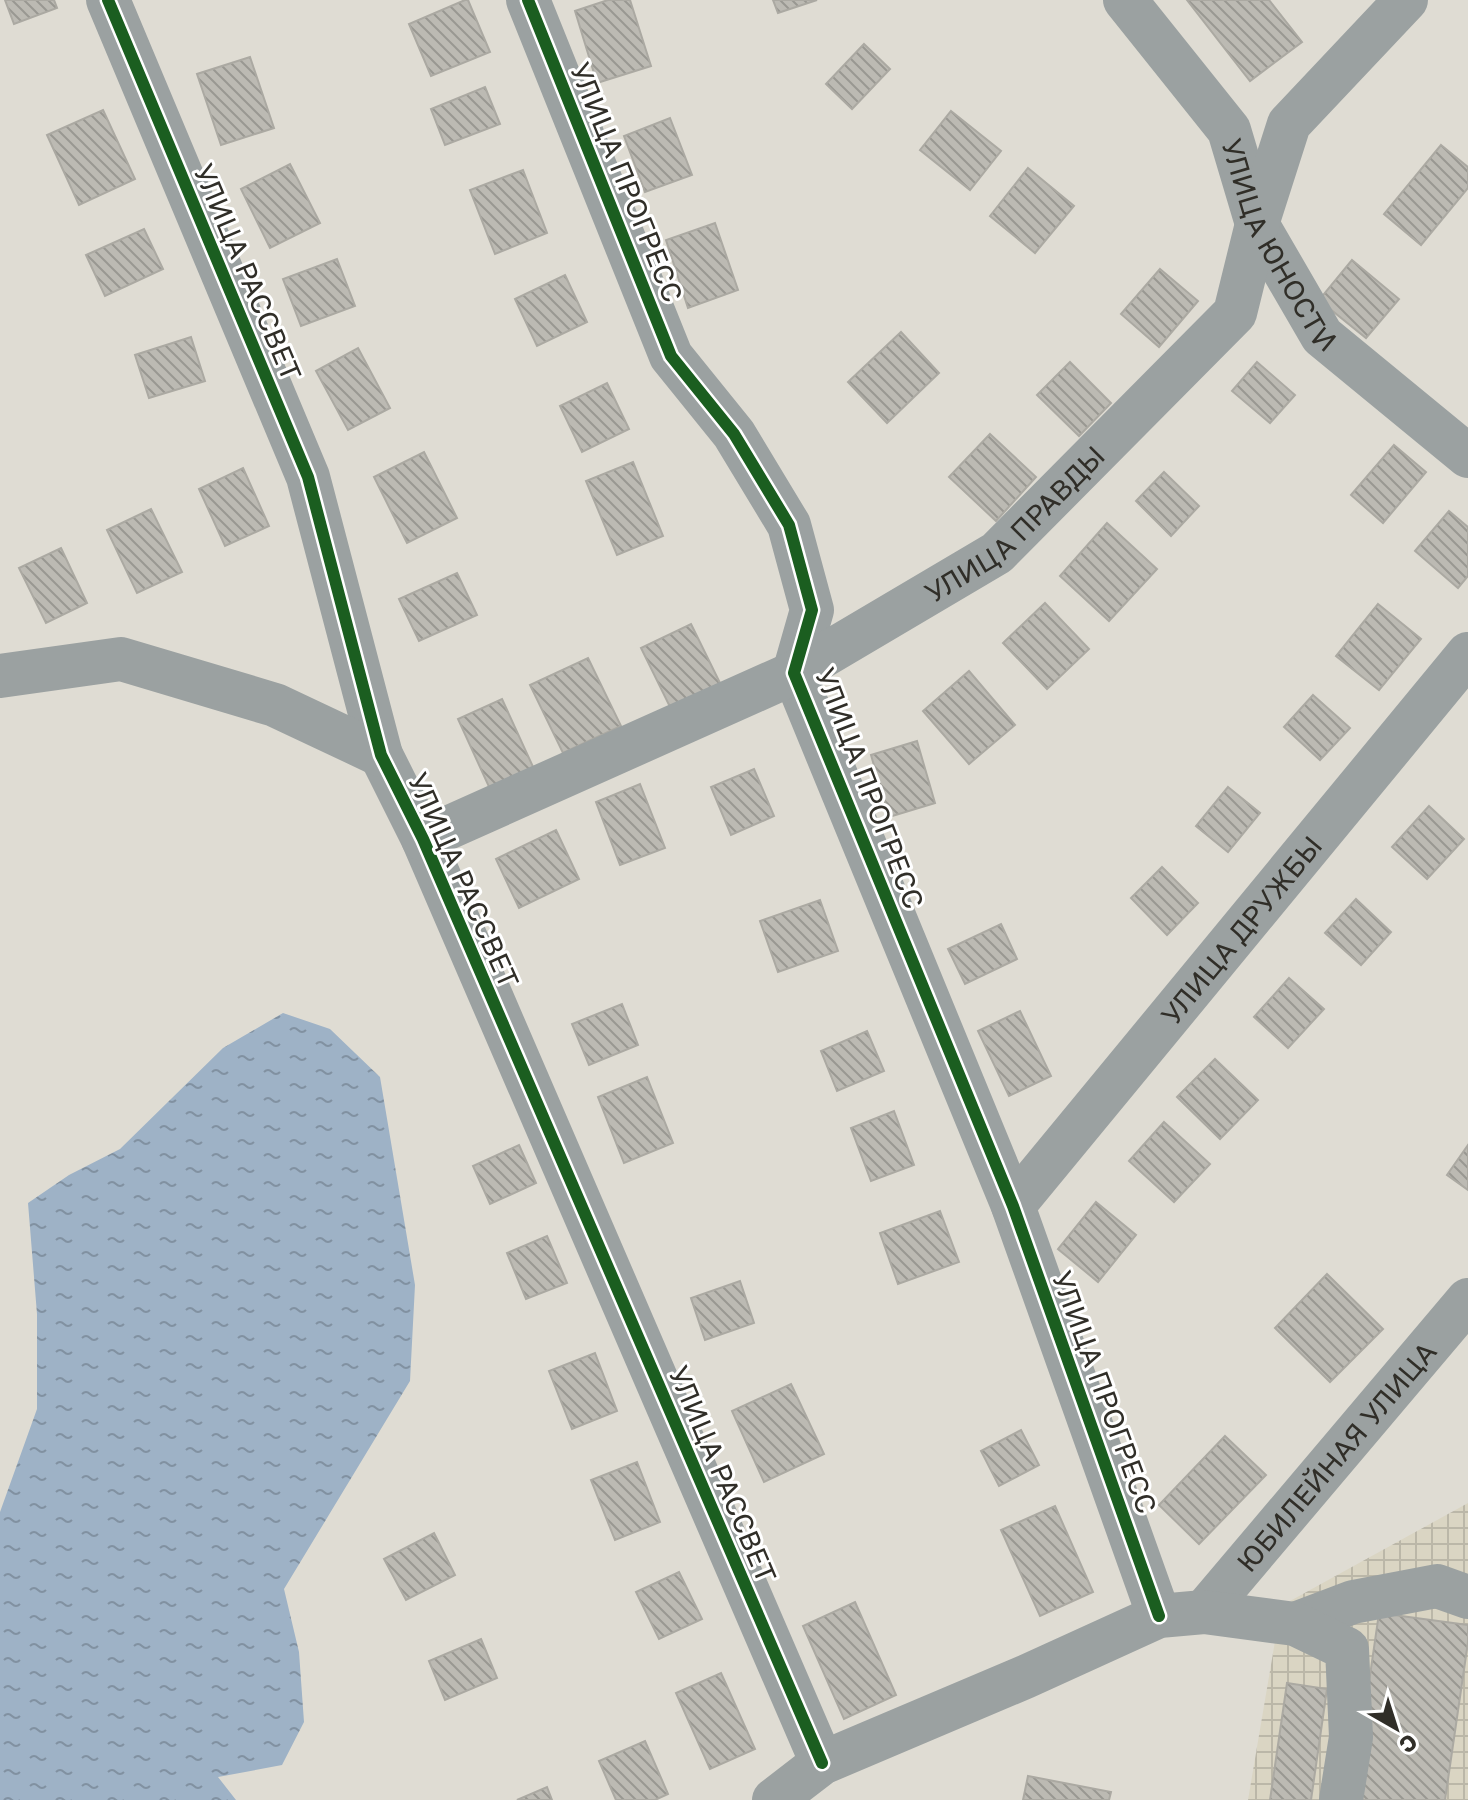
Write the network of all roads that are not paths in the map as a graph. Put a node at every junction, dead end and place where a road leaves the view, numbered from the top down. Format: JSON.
{"nodes":[{"id":1,"x":108,"y":0,"type":"edge"},
{"id":2,"x":528,"y":0,"type":"edge"},
{"id":3,"x":1125,"y":0,"type":"edge"},
{"id":4,"x":1406,"y":0,"type":"edge"},
{"id":5,"x":1257,"y":224,"type":"junction"},
{"id":6,"x":1468,"y":456,"type":"edge"},
{"id":7,"x":1468,"y":654,"type":"edge"},
{"id":8,"x":794,"y":673,"type":"junction"},
{"id":9,"x":0,"y":676,"type":"edge"},
{"id":10,"x":381,"y":755,"type":"junction"},
{"id":11,"x":423,"y":839,"type":"junction"},
{"id":12,"x":1013,"y":1206,"type":"junction"},
{"id":13,"x":1468,"y":1300,"type":"edge"},
{"id":14,"x":1468,"y":1597,"type":"edge"},
{"id":15,"x":1204,"y":1612,"type":"junction"},
{"id":16,"x":1159,"y":1616,"type":"junction"},
{"id":17,"x":1295,"y":1624,"type":"junction"},
{"id":18,"x":822,"y":1763,"type":"junction"},
{"id":19,"x":774,"y":1800,"type":"edge"},
{"id":20,"x":1341,"y":1800,"type":"edge"}],
"edges":[{"from":1,"to":10,"type":"street","name":"УЛИЦА РАССВЕТ"},
{"from":2,"to":8,"type":"street","name":"УЛИЦА ПРОГРЕСС"},
{"from":3,"to":5,"type":"street","name":"УЛИЦА ЮНОСТИ"},
{"from":4,"to":5,"type":"street","name":"УЛИЦА ПРАВДЫ"},
{"from":5,"to":6,"type":"street","name":"УЛИЦА ЮНОСТИ"},
{"from":5,"to":8,"type":"street","name":"УЛИЦА ПРАВДЫ"},
{"from":7,"to":12,"type":"street","name":"УЛИЦА ДРУЖБЫ"},
{"from":8,"to":11,"type":"street","name":"УЛИЦА ПРАВДЫ"},
{"from":8,"to":12,"type":"street","name":"УЛИЦА ПРОГРЕСС"},
{"from":9,"to":10,"type":"street"},
{"from":10,"to":11,"type":"street","name":"УЛИЦА РАССВЕТ"},
{"from":11,"to":18,"type":"street","name":"УЛИЦА РАССВЕТ"},
{"from":12,"to":16,"type":"street","name":"УЛИЦА ПРОГРЕСС"},
{"from":13,"to":15,"type":"street","name":"ЮБИЛЕЙНАЯ УЛИЦА"},
{"from":14,"to":17,"type":"street"},
{"from":15,"to":16,"type":"street"},
{"from":15,"to":17,"type":"street"},
{"from":16,"to":18,"type":"street"},
{"from":17,"to":20,"type":"street"},
{"from":18,"to":19,"type":"street"}]}
